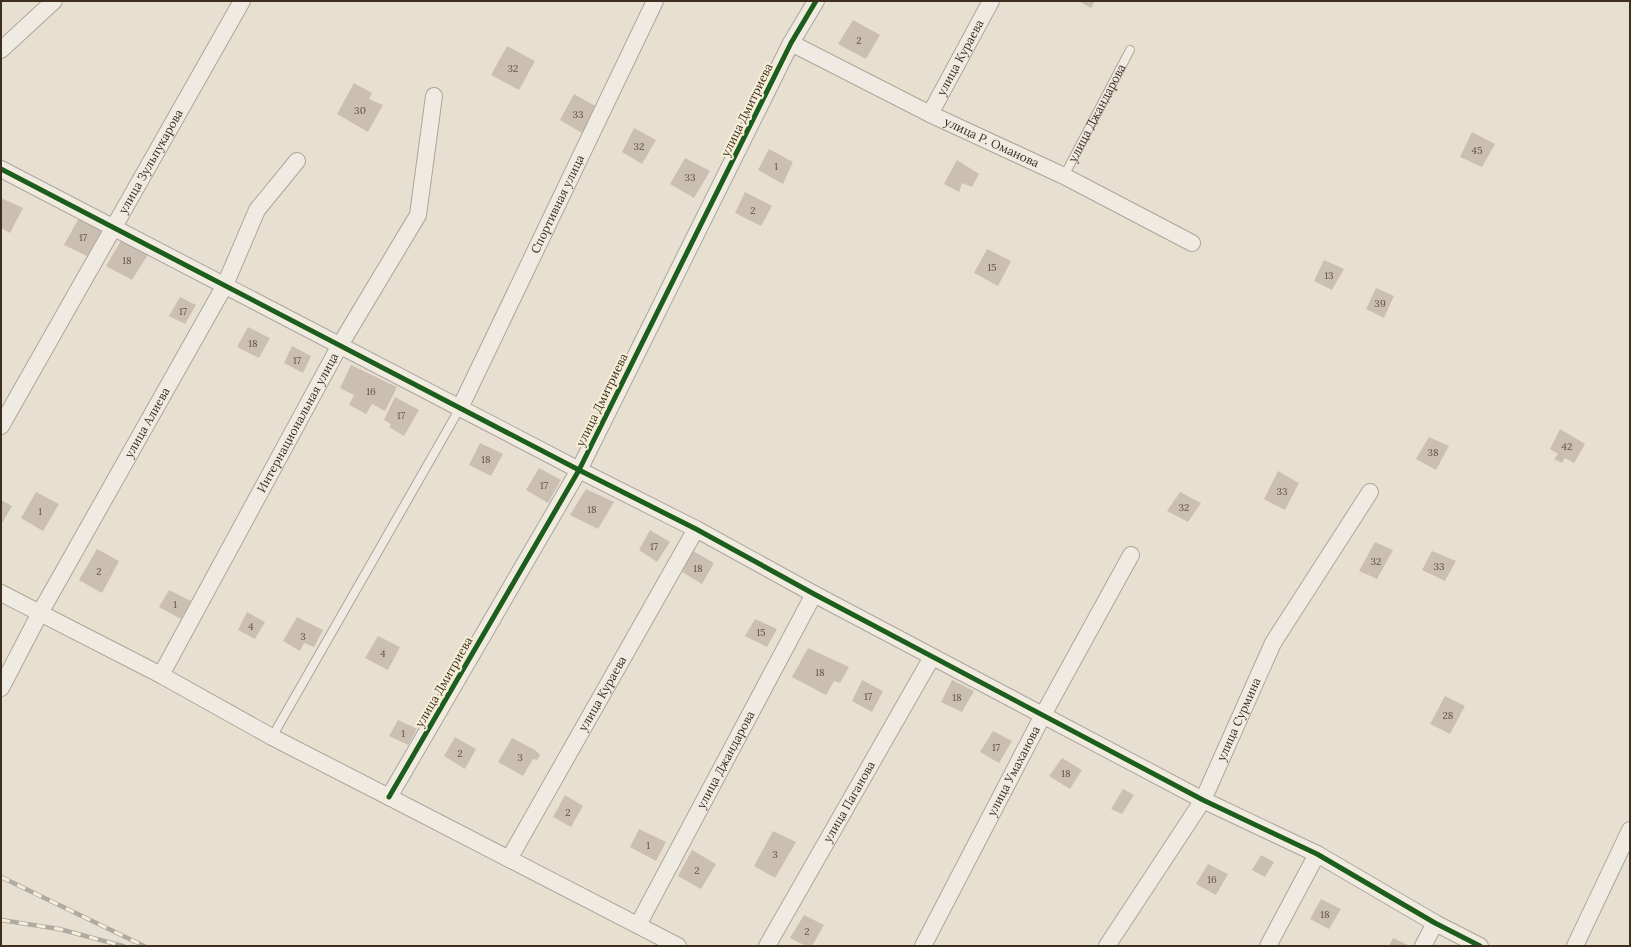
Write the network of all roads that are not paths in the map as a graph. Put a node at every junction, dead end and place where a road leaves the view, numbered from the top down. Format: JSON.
{"nodes":[{"id":1,"x":54,"y":1,"type":"edge"},
{"id":2,"x":242,"y":1,"type":"edge"},
{"id":3,"x":656,"y":1,"type":"edge"},
{"id":4,"x":816,"y":1,"type":"edge"},
{"id":5,"x":991,"y":1,"type":"edge"},
{"id":6,"x":4,"y":43,"type":"edge"},
{"id":7,"x":791,"y":43,"type":"junction"},
{"id":8,"x":1130,"y":50,"type":"dead end"},
{"id":9,"x":434,"y":96,"type":"dead end"},
{"id":10,"x":930,"y":114,"type":"junction"},
{"id":11,"x":297,"y":161,"type":"dead end"},
{"id":12,"x":1,"y":169,"type":"edge"},
{"id":13,"x":1064,"y":176,"type":"junction"},
{"id":14,"x":115,"y":228,"type":"junction"},
{"id":15,"x":1192,"y":243,"type":"dead end"},
{"id":16,"x":225,"y":285,"type":"junction"},
{"id":17,"x":340,"y":345,"type":"junction"},
{"id":18,"x":460,"y":408,"type":"junction"},
{"id":19,"x":1,"y":426,"type":"edge"},
{"id":20,"x":579,"y":470,"type":"junction"},
{"id":21,"x":1370,"y":492,"type":"dead end"},
{"id":22,"x":696,"y":529,"type":"junction"},
{"id":23,"x":1131,"y":555,"type":"dead end"},
{"id":24,"x":1,"y":593,"type":"edge"},
{"id":25,"x":814,"y":594,"type":"junction"},
{"id":26,"x":40,"y":613,"type":"junction"},
{"id":27,"x":932,"y":657,"type":"junction"},
{"id":28,"x":161,"y":676,"type":"junction"},
{"id":29,"x":1,"y":688,"type":"edge"},
{"id":30,"x":1044,"y":716,"type":"junction"},
{"id":31,"x":272,"y":737,"type":"junction"},
{"id":32,"x":388,"y":798,"type":"junction"},
{"id":33,"x":1203,"y":800,"type":"junction"},
{"id":34,"x":1630,"y":830,"type":"edge"},
{"id":35,"x":1317,"y":854,"type":"junction"},
{"id":36,"x":508,"y":858,"type":"junction"},
{"id":37,"x":1436,"y":923,"type":"junction"},
{"id":38,"x":638,"y":925,"type":"junction"},
{"id":39,"x":678,"y":946,"type":"edge"},
{"id":40,"x":767,"y":946,"type":"edge"},
{"id":41,"x":922,"y":946,"type":"edge"},
{"id":42,"x":1107,"y":946,"type":"edge"},
{"id":43,"x":1268,"y":946,"type":"edge"},
{"id":44,"x":1423,"y":946,"type":"edge"},
{"id":45,"x":1480,"y":946,"type":"edge"},
{"id":46,"x":1575,"y":946,"type":"edge"}],
"edges":[{"from":1,"to":6,"type":"street"},
{"from":2,"to":14,"type":"street","name":"улица Зульпукарова"},
{"from":3,"to":18,"type":"street","name":"Спортивная улица"},
{"from":4,"to":7,"type":"street","name":"улица Дмитриева"},
{"from":5,"to":10,"type":"street","name":"улица Кураева"},
{"from":7,"to":10,"type":"street","name":"улица Р. Оманова"},
{"from":7,"to":20,"type":"street","name":"улица Дмитриева"},
{"from":8,"to":13,"type":"lane","name":"улица Джандарова"},
{"from":9,"to":17,"type":"street","name":"Интернациональная улица"},
{"from":10,"to":13,"type":"street","name":"улица Р. Оманова"},
{"from":11,"to":16,"type":"street","name":"улица Алиева"},
{"from":12,"to":14,"type":"street"},
{"from":13,"to":15,"type":"street","name":"улица Р. Оманова"},
{"from":14,"to":16,"type":"street"},
{"from":14,"to":19,"type":"street","name":"улица Зульпукарова"},
{"from":16,"to":17,"type":"street"},
{"from":16,"to":26,"type":"street","name":"улица Алиева"},
{"from":17,"to":18,"type":"street"},
{"from":17,"to":28,"type":"street","name":"Интернациональная улица"},
{"from":18,"to":20,"type":"street"},
{"from":18,"to":31,"type":"lane"},
{"from":20,"to":22,"type":"street"},
{"from":20,"to":32,"type":"street","name":"улица Дмитриева"},
{"from":21,"to":33,"type":"street","name":"улица Сурмина"},
{"from":22,"to":25,"type":"street"},
{"from":22,"to":36,"type":"street","name":"улица Кураева"},
{"from":23,"to":30,"type":"street","name":"улица Умаханова"},
{"from":24,"to":26,"type":"street"},
{"from":25,"to":27,"type":"street"},
{"from":25,"to":38,"type":"street","name":"улица Джандарова"},
{"from":26,"to":28,"type":"street"},
{"from":26,"to":29,"type":"street","name":"улица Алиева"},
{"from":27,"to":30,"type":"street"},
{"from":27,"to":40,"type":"street","name":"улица Паганова"},
{"from":28,"to":31,"type":"street"},
{"from":30,"to":33,"type":"street"},
{"from":30,"to":41,"type":"street","name":"улица Умаханова"},
{"from":31,"to":32,"type":"street"},
{"from":32,"to":36,"type":"street"},
{"from":33,"to":35,"type":"street"},
{"from":33,"to":42,"type":"street","name":"улица Сурмина"},
{"from":34,"to":46,"type":"street"},
{"from":35,"to":37,"type":"street"},
{"from":35,"to":43,"type":"street"},
{"from":36,"to":38,"type":"street"},
{"from":37,"to":44,"type":"street"},
{"from":37,"to":45,"type":"street"},
{"from":38,"to":39,"type":"street"}]}
